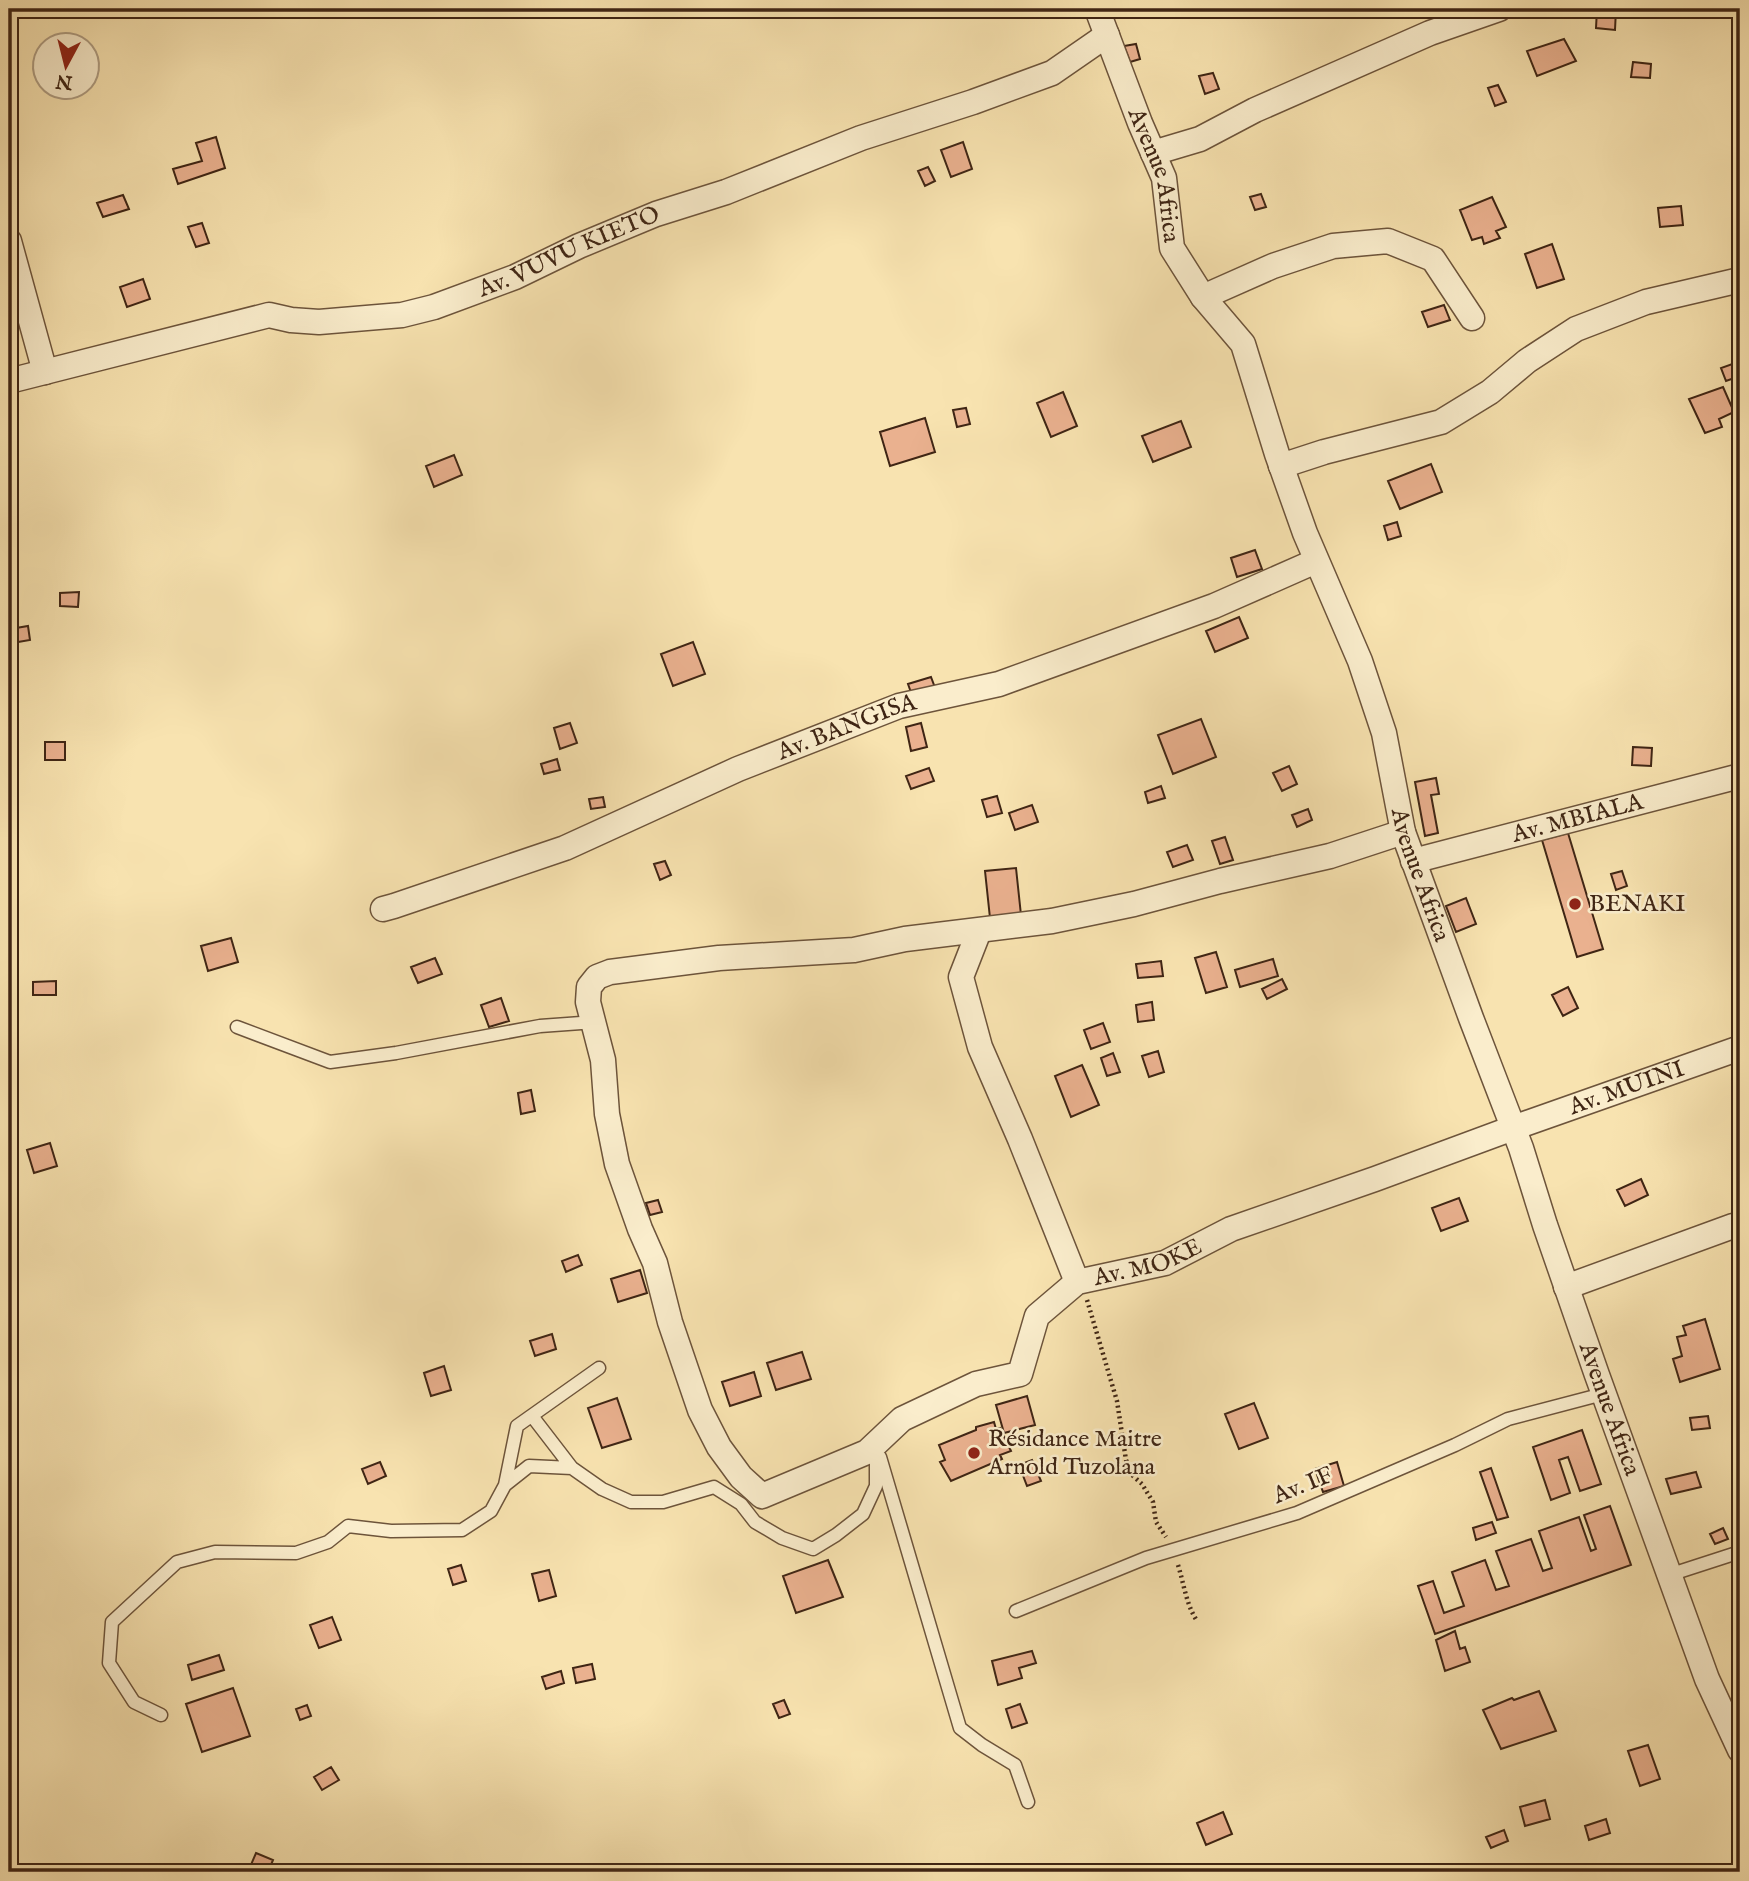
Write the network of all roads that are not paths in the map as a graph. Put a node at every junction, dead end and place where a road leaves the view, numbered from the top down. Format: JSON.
{"nodes":[{"id":1,"x":1097,"y":9,"type":"edge"},
{"id":2,"x":1499,"y":9,"type":"edge"},
{"id":3,"x":1107,"y":35,"type":"junction"},
{"id":4,"x":1153,"y":153,"type":"junction"},
{"id":5,"x":9,"y":241,"type":"edge"},
{"id":6,"x":1740,"y":280,"type":"edge"},
{"id":7,"x":1203,"y":297,"type":"junction"},
{"id":8,"x":1472,"y":318,"type":"dead end"},
{"id":9,"x":46,"y":372,"type":"junction"},
{"id":10,"x":9,"y":381,"type":"edge"},
{"id":11,"x":1281,"y":466,"type":"junction"},
{"id":12,"x":1316,"y":561,"type":"junction"},
{"id":13,"x":1740,"y":776,"type":"edge"},
{"id":14,"x":1403,"y":832,"type":"junction"},
{"id":15,"x":1413,"y":861,"type":"junction"},
{"id":16,"x":383,"y":909,"type":"dead end"},
{"id":17,"x":979,"y":931,"type":"junction"},
{"id":18,"x":594,"y":1022,"type":"junction"},
{"id":19,"x":237,"y":1027,"type":"dead end"},
{"id":20,"x":1740,"y":1048,"type":"edge"},
{"id":21,"x":1513,"y":1128,"type":"junction"},
{"id":22,"x":1740,"y":1227,"type":"edge"},
{"id":23,"x":1566,"y":1287,"type":"junction"},
{"id":24,"x":1082,"y":1290,"type":"junction"},
{"id":25,"x":599,"y":1368,"type":"dead end"},
{"id":26,"x":1604,"y":1394,"type":"junction"},
{"id":27,"x":532,"y":1416,"type":"junction"},
{"id":28,"x":876,"y":1443,"type":"junction"},
{"id":29,"x":572,"y":1468,"type":"junction"},
{"id":30,"x":505,"y":1485,"type":"junction"},
{"id":31,"x":1740,"y":1552,"type":"edge"},
{"id":32,"x":1670,"y":1575,"type":"junction"},
{"id":33,"x":1016,"y":1611,"type":"dead end"},
{"id":34,"x":161,"y":1715,"type":"dead end"},
{"id":35,"x":1740,"y":1751,"type":"edge"},
{"id":36,"x":1028,"y":1802,"type":"dead end"}],
"edges":[{"from":1,"to":3,"type":"street","name":"Avenue Africa"},
{"from":2,"to":4,"type":"street"},
{"from":3,"to":4,"type":"street","name":"Avenue Africa"},
{"from":3,"to":9,"type":"street","name":"Av. VUVU KIETO"},
{"from":4,"to":7,"type":"street","name":"Avenue Africa"},
{"from":5,"to":9,"type":"street"},
{"from":6,"to":11,"type":"street"},
{"from":7,"to":8,"type":"street"},
{"from":7,"to":11,"type":"street","name":"Avenue Africa"},
{"from":9,"to":10,"type":"street","name":"Av. VUVU KIETO"},
{"from":11,"to":12,"type":"street","name":"Avenue Africa"},
{"from":12,"to":14,"type":"street","name":"Avenue Africa"},
{"from":12,"to":16,"type":"street","name":"Av. BANGISA"},
{"from":13,"to":15,"type":"street","name":"Av. MBIALA"},
{"from":14,"to":15,"type":"street","name":"Avenue Africa"},
{"from":14,"to":17,"type":"street"},
{"from":15,"to":21,"type":"street","name":"Avenue Africa"},
{"from":17,"to":18,"type":"street"},
{"from":17,"to":24,"type":"street"},
{"from":18,"to":19,"type":"lane"},
{"from":18,"to":28,"type":"street","name":"Av. MOKE"},
{"from":20,"to":21,"type":"street","name":"Av. MUINI"},
{"from":21,"to":23,"type":"street","name":"Avenue Africa"},
{"from":21,"to":24,"type":"street","name":"Av. MOKE"},
{"from":22,"to":23,"type":"street"},
{"from":23,"to":26,"type":"street","name":"Avenue Africa"},
{"from":24,"to":28,"type":"street","name":"Av. MOKE"},
{"from":25,"to":27,"type":"lane"},
{"from":26,"to":32,"type":"street","name":"Avenue Africa"},
{"from":26,"to":33,"type":"lane","name":"Av. IF"},
{"from":27,"to":29,"type":"lane"},
{"from":27,"to":30,"type":"lane"},
{"from":28,"to":29,"type":"lane"},
{"from":28,"to":36,"type":"lane"},
{"from":29,"to":30,"type":"lane"},
{"from":30,"to":34,"type":"lane"},
{"from":31,"to":32,"type":"lane"},
{"from":32,"to":35,"type":"street","name":"Avenue Africa"}]}
